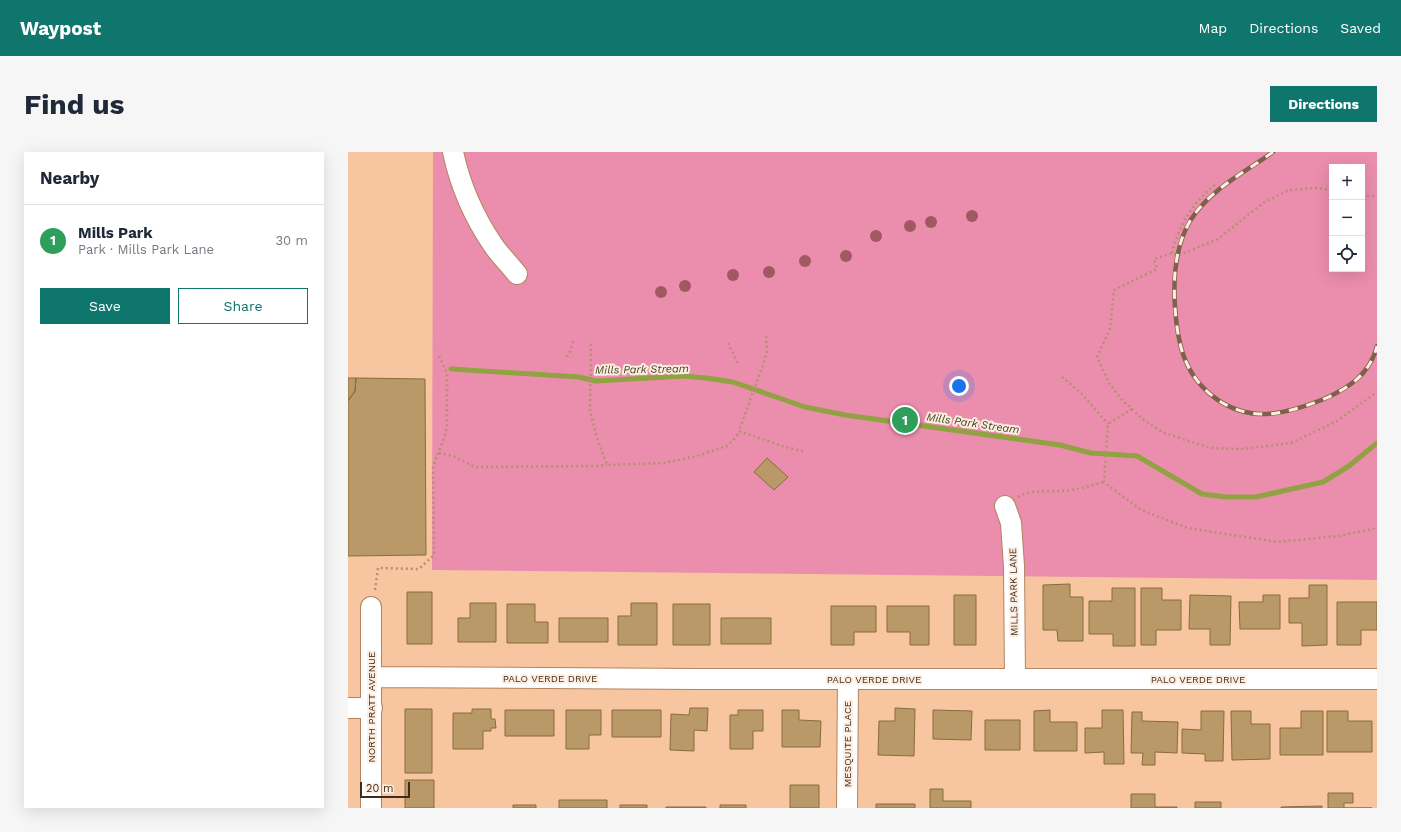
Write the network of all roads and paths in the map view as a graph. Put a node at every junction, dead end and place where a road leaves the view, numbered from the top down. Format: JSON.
{"nodes":[{"id":1,"x":453,"y":152,"type":"edge"},
{"id":2,"x":1216,"y":184,"type":"dead end"},
{"id":3,"x":1329,"y":190,"type":"edge"},
{"id":4,"x":1365,"y":195,"type":"edge"},
{"id":5,"x":1377,"y":197,"type":"edge"},
{"id":6,"x":1172,"y":253,"type":"junction"},
{"id":7,"x":516,"y":274,"type":"dead end"},
{"id":8,"x":766,"y":336,"type":"dead end"},
{"id":9,"x":573,"y":340,"type":"dead end"},
{"id":10,"x":728,"y":343,"type":"dead end"},
{"id":11,"x":591,"y":344,"type":"dead end"},
{"id":12,"x":439,"y":356,"type":"dead end"},
{"id":13,"x":567,"y":357,"type":"dead end"},
{"id":14,"x":738,"y":364,"type":"dead end"},
{"id":15,"x":1062,"y":377,"type":"dead end"},
{"id":16,"x":1377,"y":392,"type":"edge"},
{"id":17,"x":1132,"y":409,"type":"junction"},
{"id":18,"x":1108,"y":424,"type":"junction"},
{"id":19,"x":739,"y":431,"type":"junction"},
{"id":20,"x":804,"y":452,"type":"dead end"},
{"id":21,"x":439,"y":453,"type":"junction"},
{"id":22,"x":606,"y":464,"type":"junction"},
{"id":23,"x":1104,"y":482,"type":"junction"},
{"id":24,"x":1005,"y":506,"type":"joint"},
{"id":25,"x":1377,"y":528,"type":"edge"},
{"id":26,"x":372,"y":601,"type":"joint"},
{"id":27,"x":372,"y":677,"type":"junction"},
{"id":28,"x":848,"y":679,"type":"junction"},
{"id":29,"x":1015,"y":679,"type":"junction"},
{"id":30,"x":1377,"y":679,"type":"edge"},
{"id":31,"x":348,"y":708,"type":"edge"},
{"id":32,"x":372,"y":708,"type":"junction"},
{"id":33,"x":371,"y":808,"type":"edge"},
{"id":34,"x":847,"y":808,"type":"edge"}],
"edges":[{"from":1,"to":7,"type":"street"},
{"from":2,"to":6,"type":"path"},
{"from":3,"to":6,"type":"path"},
{"from":4,"to":5,"type":"path"},
{"from":6,"to":17,"type":"path"},
{"from":8,"to":19,"type":"path"},
{"from":9,"to":13,"type":"path"},
{"from":10,"to":14,"type":"path"},
{"from":11,"to":22,"type":"path"},
{"from":12,"to":21,"type":"path"},
{"from":15,"to":18,"type":"path"},
{"from":16,"to":17,"type":"path"},
{"from":17,"to":18,"type":"path"},
{"from":18,"to":23,"type":"path"},
{"from":19,"to":20,"type":"path"},
{"from":19,"to":22,"type":"path"},
{"from":21,"to":22,"type":"path"},
{"from":21,"to":26,"type":"path"},
{"from":23,"to":24,"type":"path"},
{"from":23,"to":25,"type":"path"},
{"from":24,"to":29,"type":"street","name":"MILLS PARK LANE"},
{"from":26,"to":27,"type":"street","name":"NORTH PRATT AVENUE"},
{"from":27,"to":28,"type":"street","name":"PALO VERDE DRIVE"},
{"from":27,"to":32,"type":"street","name":"NORTH PRATT AVENUE"},
{"from":28,"to":29,"type":"street","name":"PALO VERDE DRIVE"},
{"from":28,"to":34,"type":"street","name":"MESQUITE PLACE"},
{"from":29,"to":30,"type":"street","name":"PALO VERDE DRIVE"},
{"from":31,"to":32,"type":"street"},
{"from":32,"to":33,"type":"street","name":"NORTH PRATT AVENUE"}]}
